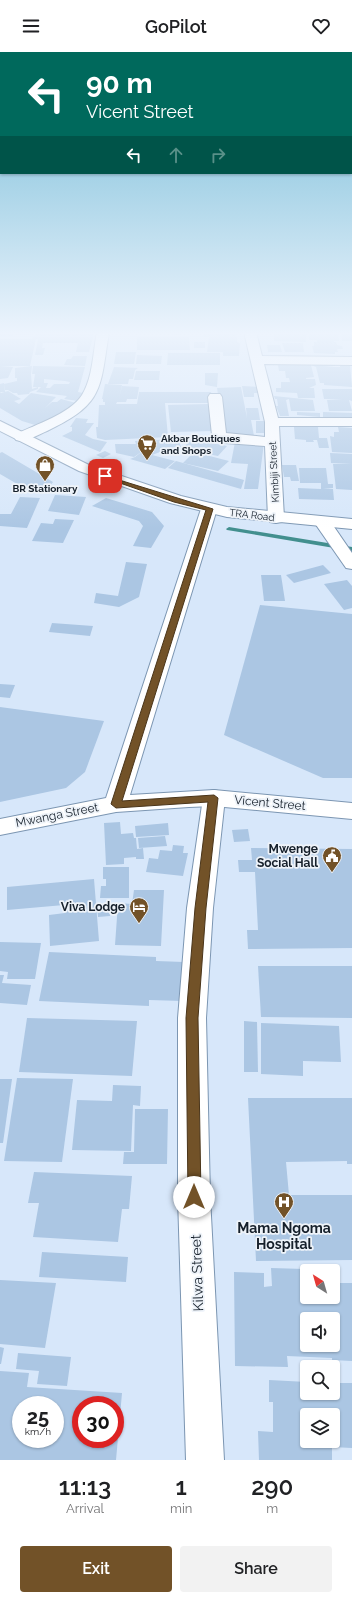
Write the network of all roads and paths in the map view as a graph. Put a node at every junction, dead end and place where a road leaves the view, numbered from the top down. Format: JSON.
{"nodes":[{"id":1,"x":215,"y":397,"type":"dead end"},
{"id":2,"x":86,"y":398,"type":"edge"},
{"id":3,"x":266,"y":398,"type":"edge"},
{"id":4,"x":272,"y":422,"type":"junction"},
{"id":5,"x":352,"y":422,"type":"edge"},
{"id":6,"x":0,"y":426,"type":"edge"},
{"id":7,"x":21,"y":437,"type":"junction"},
{"id":8,"x":273,"y":442,"type":"junction"},
{"id":9,"x":209,"y":509,"type":"junction"},
{"id":10,"x":276,"y":518,"type":"junction"},
{"id":11,"x":322,"y":522,"type":"junction"},
{"id":12,"x":352,"y":524,"type":"edge"},
{"id":13,"x":352,"y":564,"type":"edge"},
{"id":14,"x":214,"y":798,"type":"junction"},
{"id":15,"x":116,"y":804,"type":"junction"},
{"id":16,"x":352,"y":811,"type":"edge"},
{"id":17,"x":0,"y":827,"type":"edge"},
{"id":18,"x":205,"y":1460,"type":"edge"}],
"edges":[{"from":1,"to":8,"type":"street"},
{"from":2,"to":7,"type":"street"},
{"from":3,"to":4,"type":"street","name":"Kimbiji Street"},
{"from":4,"to":5,"type":"street"},
{"from":4,"to":8,"type":"street","name":"Kimbiji Street"},
{"from":6,"to":7,"type":"street","name":"TRA Road"},
{"from":7,"to":9,"type":"street","name":"TRA Road"},
{"from":8,"to":10,"type":"street","name":"Kimbiji Street"},
{"from":9,"to":10,"type":"street","name":"TRA Road"},
{"from":9,"to":15,"type":"street"},
{"from":10,"to":11,"type":"street","name":"TRA Road"},
{"from":11,"to":12,"type":"street","name":"TRA Road"},
{"from":11,"to":13,"type":"street"},
{"from":14,"to":15,"type":"street","name":"Vicent Street"},
{"from":14,"to":16,"type":"street","name":"Vicent Street"},
{"from":14,"to":18,"type":"street","name":"Kilwa Street"},
{"from":15,"to":17,"type":"street","name":"Mwanga Street"}]}
